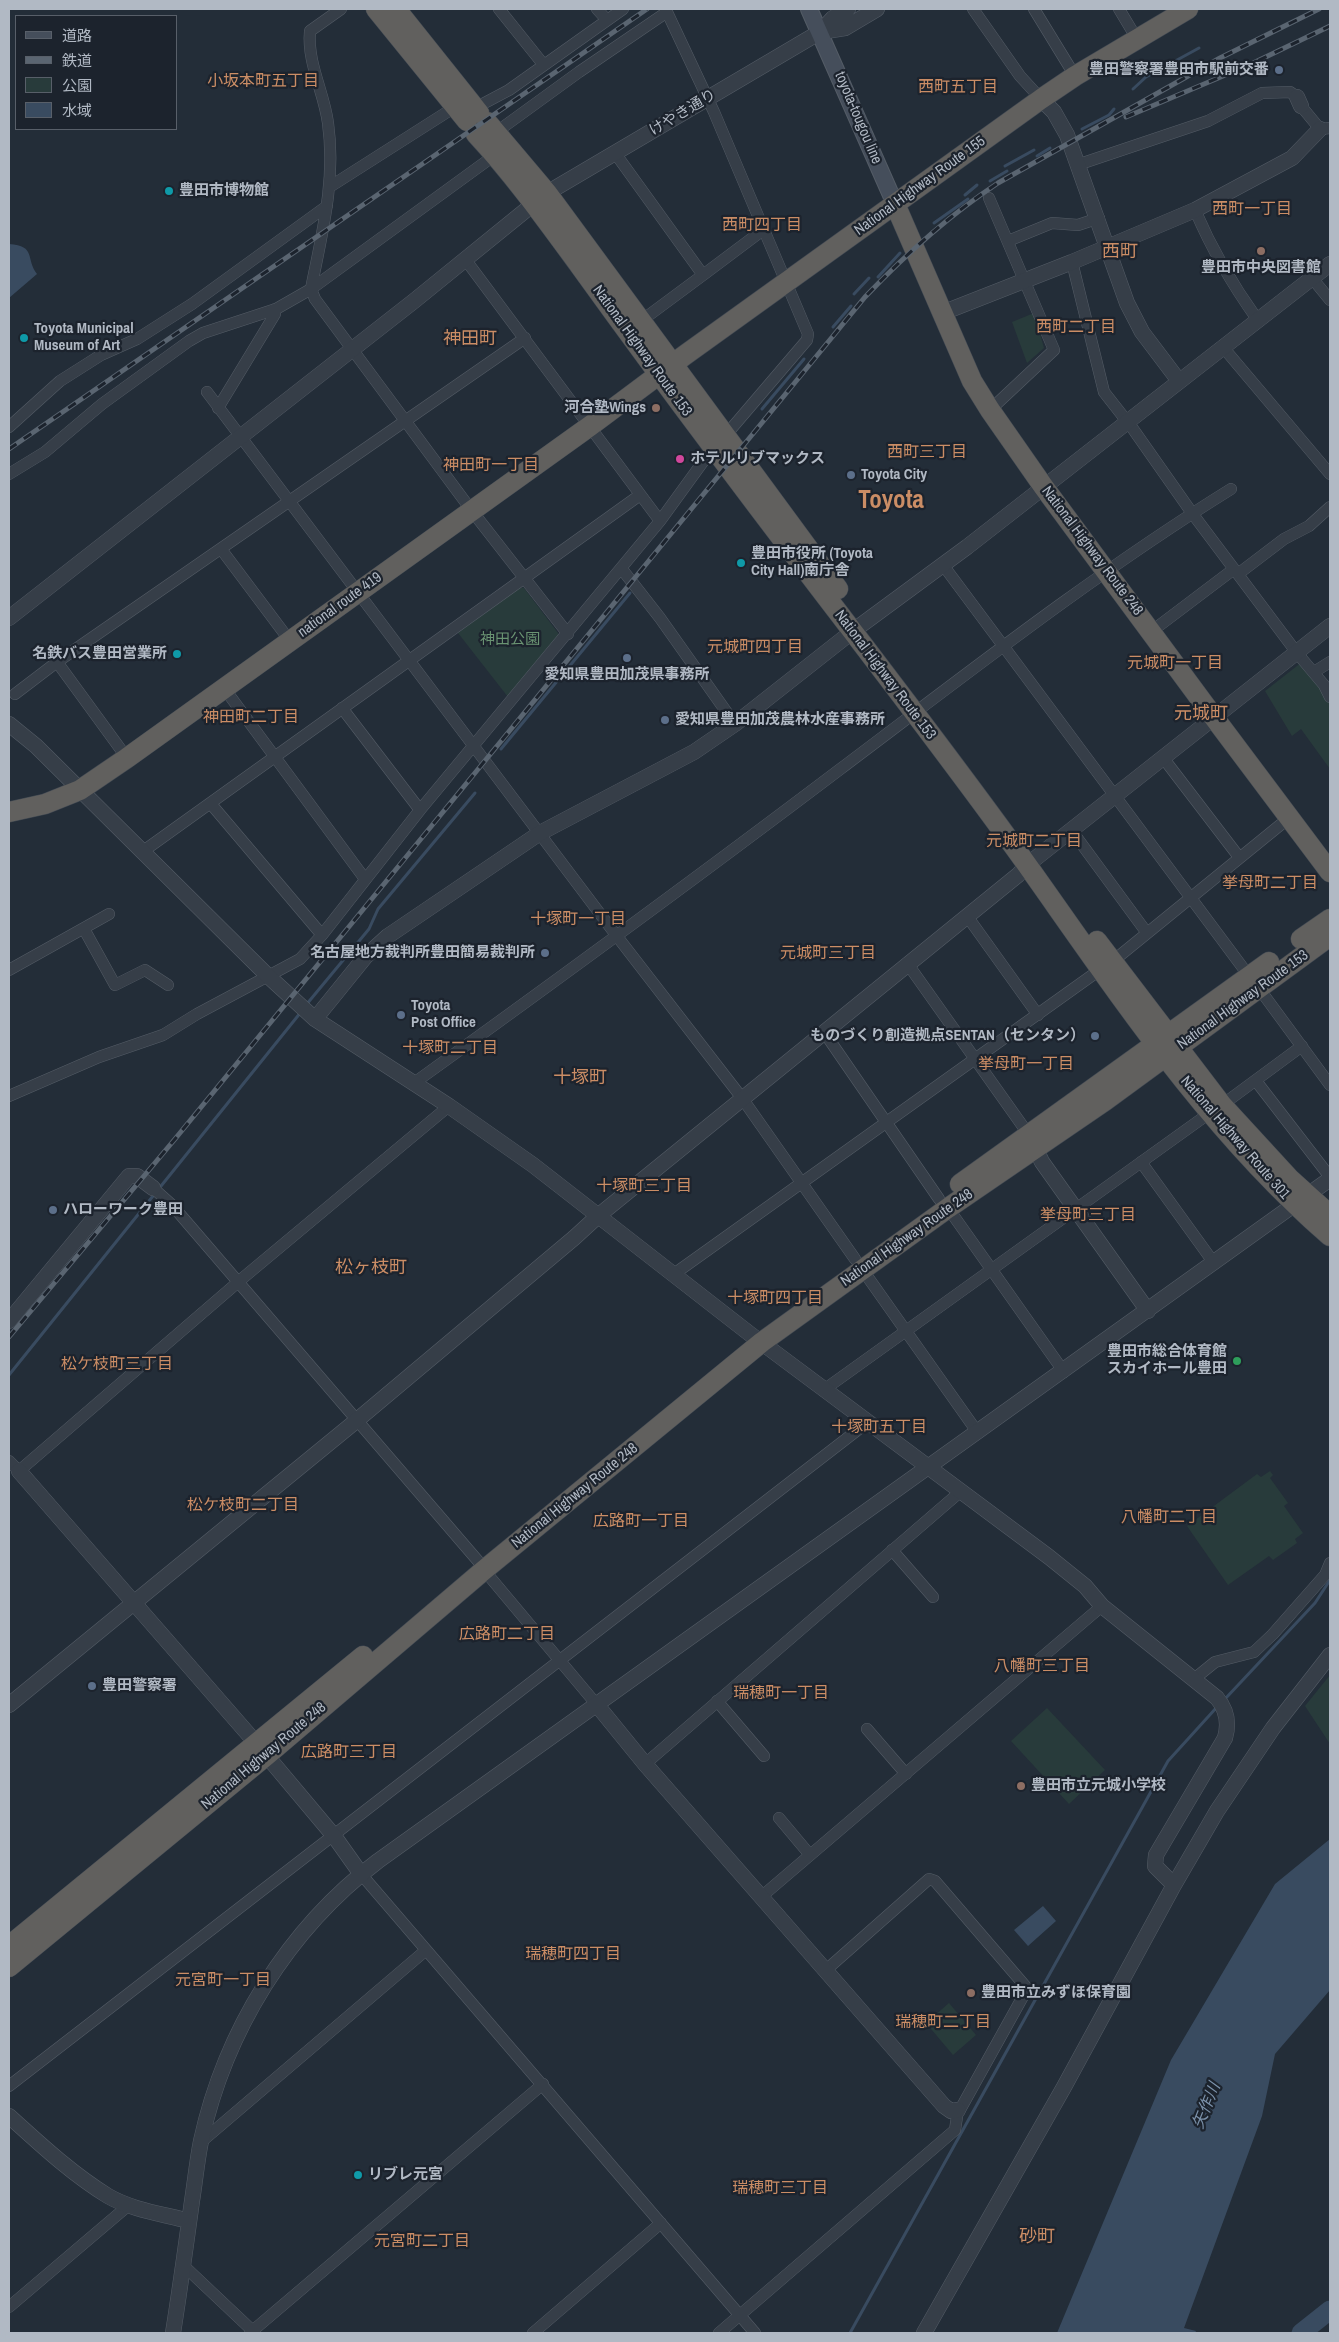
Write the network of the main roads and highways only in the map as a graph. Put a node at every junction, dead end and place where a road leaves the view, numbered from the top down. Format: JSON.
{"nodes":[{"id":1,"x":376,"y":9,"type":"edge"},
{"id":2,"x":396,"y":9,"type":"edge"},
{"id":3,"x":809,"y":9,"type":"edge"},
{"id":4,"x":1188,"y":9,"type":"edge"},
{"id":5,"x":476,"y":120,"type":"junction"},
{"id":6,"x":540,"y":198,"type":"junction"},
{"id":7,"x":895,"y":204,"type":"junction"},
{"id":8,"x":666,"y":370,"type":"junction"},
{"id":9,"x":9,"y":812,"type":"edge"},
{"id":10,"x":1327,"y":860,"type":"edge"},
{"id":11,"x":1330,"y":919,"type":"edge"},
{"id":12,"x":1330,"y":936,"type":"edge"},
{"id":13,"x":1254,"y":982,"type":"junction"},
{"id":14,"x":1167,"y":1046,"type":"junction"},
{"id":15,"x":1301,"y":1200,"type":"junction"},
{"id":16,"x":1330,"y":1215,"type":"edge"},
{"id":17,"x":1330,"y":1236,"type":"edge"},
{"id":18,"x":261,"y":1749,"type":"junction"},
{"id":19,"x":9,"y":1946,"type":"edge"},
{"id":20,"x":9,"y":1967,"type":"edge"}],
"edges":[{"from":1,"to":5,"type":"highway","name":"National Highway Route 153"},
{"from":2,"to":5,"type":"highway","name":"National Highway Route 153"},
{"from":3,"to":7,"type":"main road","name":"toyota-tougou line"},
{"from":4,"to":7,"type":"highway","name":"National Highway Route 155"},
{"from":5,"to":6,"type":"highway","name":"National Highway Route 153"},
{"from":5,"to":6,"type":"highway","name":"National Highway Route 153"},
{"from":6,"to":8,"type":"highway","name":"National Highway Route 153"},
{"from":6,"to":8,"type":"highway","name":"National Highway Route 153"},
{"from":7,"to":8,"type":"highway","name":"National Highway Route 155"},
{"from":7,"to":10,"type":"highway","name":"National Highway Route 248"},
{"from":8,"to":9,"type":"highway","name":"national route 419"},
{"from":8,"to":14,"type":"highway","name":"National Highway Route 153"},
{"from":11,"to":13,"type":"highway","name":"National Highway Route 153"},
{"from":12,"to":13,"type":"highway","name":"National Highway Route 153"},
{"from":13,"to":14,"type":"highway","name":"National Highway Route 153"},
{"from":14,"to":15,"type":"highway","name":"National Highway Route 301"},
{"from":14,"to":18,"type":"highway","name":"National Highway Route 248"},
{"from":15,"to":16,"type":"highway","name":"National Highway Route 301"},
{"from":15,"to":17,"type":"highway","name":"National Highway Route 301"},
{"from":18,"to":19,"type":"highway","name":"National Highway Route 248"},
{"from":18,"to":20,"type":"highway","name":"National Highway Route 248"}]}
